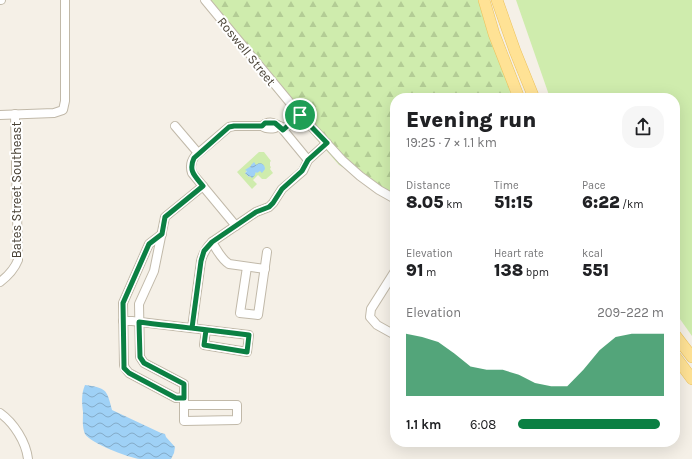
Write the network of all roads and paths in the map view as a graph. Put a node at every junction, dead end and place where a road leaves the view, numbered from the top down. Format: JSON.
{"nodes":[{"id":1,"x":65,"y":0,"type":"edge"},
{"id":2,"x":206,"y":0,"type":"edge"},
{"id":3,"x":484,"y":0,"type":"edge"},
{"id":4,"x":497,"y":0,"type":"edge"},
{"id":5,"x":517,"y":93,"type":"edge"},
{"id":6,"x":532,"y":93,"type":"edge"},
{"id":7,"x":0,"y":114,"type":"edge"},
{"id":8,"x":15,"y":114,"type":"junction"},
{"id":9,"x":300,"y":115,"type":"junction"},
{"id":10,"x":175,"y":126,"type":"dead end"},
{"id":11,"x":280,"y":128,"type":"junction"},
{"id":12,"x":327,"y":143,"type":"junction"},
{"id":13,"x":198,"y":153,"type":"junction"},
{"id":14,"x":308,"y":160,"type":"junction"},
{"id":15,"x":203,"y":186,"type":"junction"},
{"id":16,"x":390,"y":196,"type":"edge"},
{"id":17,"x":236,"y":226,"type":"junction"},
{"id":18,"x":162,"y":234,"type":"junction"},
{"id":19,"x":212,"y":242,"type":"junction"},
{"id":20,"x":267,"y":252,"type":"dead end"},
{"id":21,"x":247,"y":267,"type":"junction"},
{"id":22,"x":265,"y":269,"type":"junction"},
{"id":23,"x":390,"y":279,"type":"edge"},
{"id":24,"x":0,"y":282,"type":"edge"},
{"id":25,"x":123,"y":321,"type":"junction"},
{"id":26,"x":139,"y":322,"type":"junction"},
{"id":27,"x":192,"y":328,"type":"junction"},
{"id":28,"x":206,"y":330,"type":"junction"},
{"id":29,"x":390,"y":332,"type":"edge"},
{"id":30,"x":680,"y":341,"type":"edge"},
{"id":31,"x":692,"y":357,"type":"edge"},
{"id":32,"x":680,"y":363,"type":"edge"},
{"id":33,"x":692,"y":379,"type":"edge"},
{"id":34,"x":184,"y":401,"type":"junction"},
{"id":35,"x":0,"y":413,"type":"edge"},
{"id":36,"x":28,"y":459,"type":"edge"}],
"edges":[{"from":1,"to":8,"type":"street"},
{"from":2,"to":9,"type":"street","name":"Roswell Street"},
{"from":3,"to":5,"type":"main road"},
{"from":4,"to":6,"type":"main road"},
{"from":7,"to":8,"type":"street"},
{"from":8,"to":24,"type":"street","name":"Bates Street Southeast"},
{"from":9,"to":11,"type":"street"},
{"from":9,"to":12,"type":"street","name":"Roswell Street"},
{"from":10,"to":13,"type":"street"},
{"from":11,"to":13,"type":"street"},
{"from":11,"to":14,"type":"street"},
{"from":12,"to":14,"type":"street"},
{"from":12,"to":16,"type":"street","name":"Roswell Street"},
{"from":13,"to":15,"type":"street"},
{"from":14,"to":17,"type":"street"},
{"from":15,"to":17,"type":"street"},
{"from":15,"to":18,"type":"street"},
{"from":17,"to":19,"type":"street"},
{"from":18,"to":25,"type":"street"},
{"from":18,"to":26,"type":"street"},
{"from":19,"to":21,"type":"street"},
{"from":19,"to":27,"type":"street"},
{"from":20,"to":22,"type":"street"},
{"from":21,"to":22,"type":"street"},
{"from":21,"to":22,"type":"street"},
{"from":23,"to":29,"type":"street"},
{"from":25,"to":26,"type":"street"},
{"from":25,"to":34,"type":"street"},
{"from":26,"to":27,"type":"street"},
{"from":26,"to":34,"type":"street"},
{"from":27,"to":28,"type":"street"},
{"from":28,"to":28,"type":"street"},
{"from":30,"to":31,"type":"main road"},
{"from":32,"to":33,"type":"main road"},
{"from":34,"to":34,"type":"street"},
{"from":35,"to":36,"type":"street"}]}
